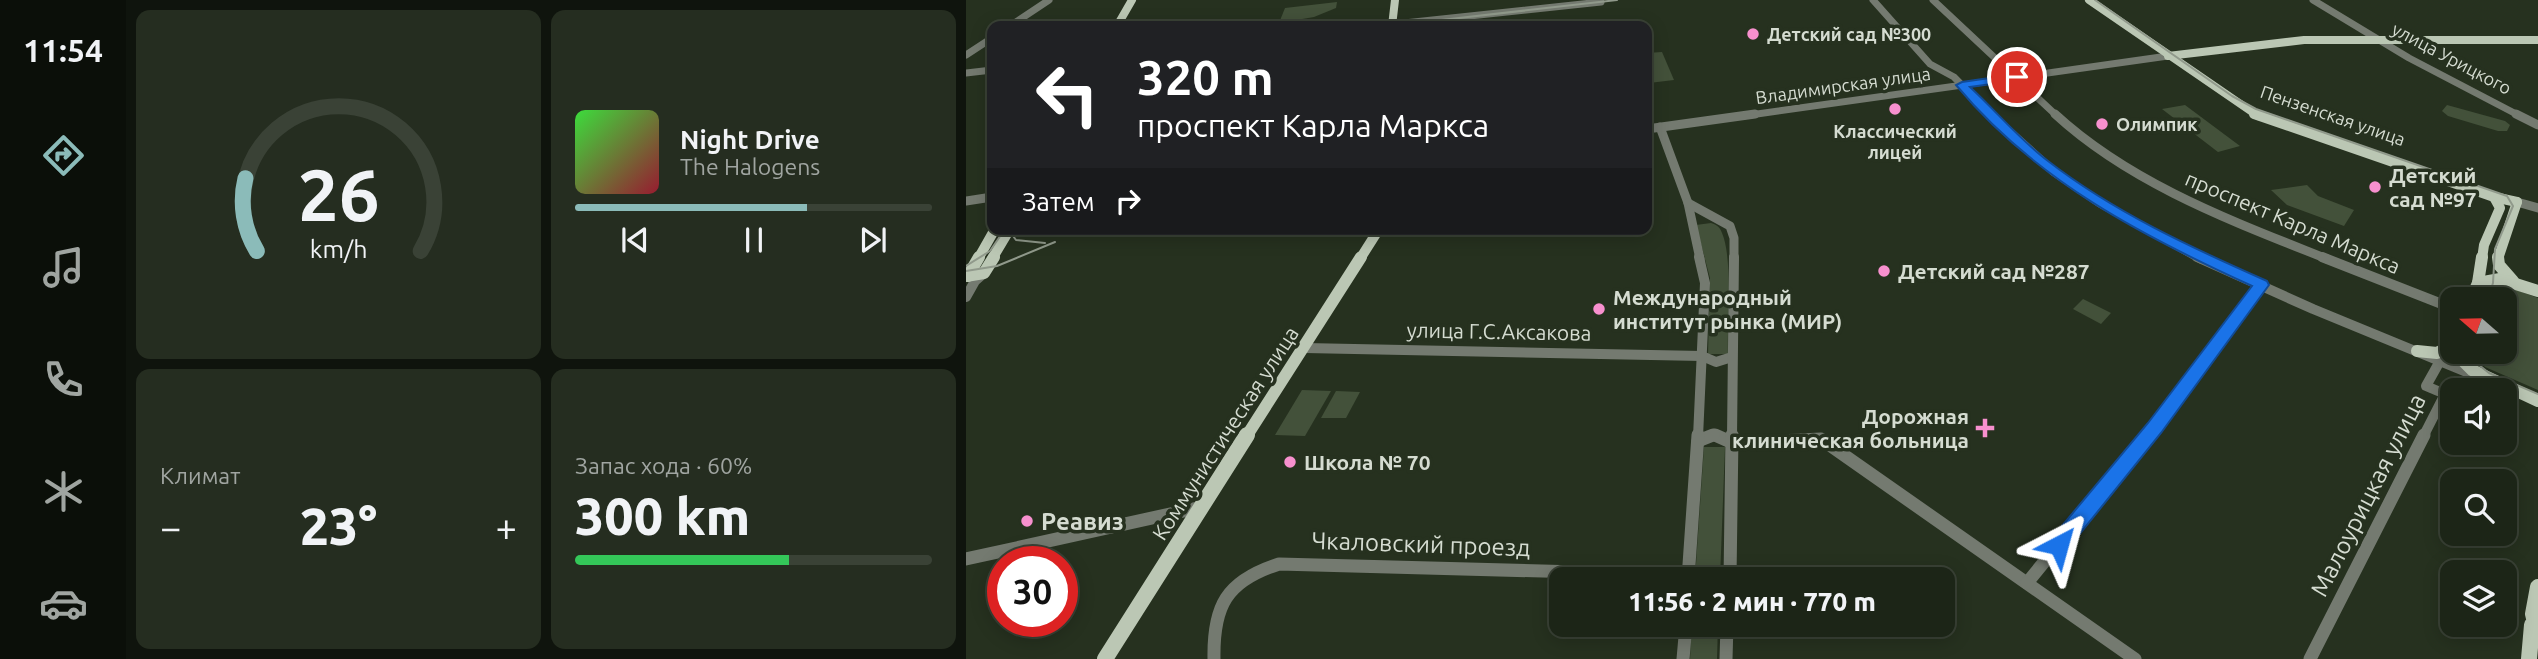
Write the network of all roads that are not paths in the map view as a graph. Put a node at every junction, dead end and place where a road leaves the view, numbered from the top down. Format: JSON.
{"nodes":[{"id":1,"x":1049,"y":0,"type":"edge"},
{"id":2,"x":1132,"y":0,"type":"edge"},
{"id":3,"x":1395,"y":0,"type":"edge"},
{"id":4,"x":1873,"y":0,"type":"edge"},
{"id":5,"x":1933,"y":0,"type":"edge"},
{"id":6,"x":2089,"y":0,"type":"edge"},
{"id":7,"x":2097,"y":0,"type":"edge"},
{"id":8,"x":2313,"y":0,"type":"edge"},
{"id":9,"x":1603,"y":1,"type":"edge"},
{"id":10,"x":1018,"y":21,"type":"edge"},
{"id":11,"x":1120,"y":21,"type":"edge"},
{"id":12,"x":1393,"y":21,"type":"edge"},
{"id":13,"x":1428,"y":21,"type":"edge"},
{"id":14,"x":1458,"y":21,"type":"edge"},
{"id":15,"x":2378,"y":40,"type":"junction"},
{"id":16,"x":2538,"y":40,"type":"edge"},
{"id":17,"x":987,"y":41,"type":"edge"},
{"id":18,"x":966,"y":55,"type":"edge"},
{"id":19,"x":2173,"y":56,"type":"junction"},
{"id":20,"x":987,"y":71,"type":"edge"},
{"id":21,"x":966,"y":73,"type":"edge"},
{"id":22,"x":2017,"y":77,"type":"junction"},
{"id":23,"x":1962,"y":85,"type":"junction"},
{"id":24,"x":2538,"y":125,"type":"edge"},
{"id":25,"x":1660,"y":127,"type":"junction"},
{"id":26,"x":1652,"y":128,"type":"edge"},
{"id":27,"x":2494,"y":197,"type":"junction"},
{"id":28,"x":987,"y":198,"type":"edge"},
{"id":29,"x":966,"y":201,"type":"edge"},
{"id":30,"x":2517,"y":202,"type":"junction"},
{"id":31,"x":1688,"y":204,"type":"junction"},
{"id":32,"x":2538,"y":208,"type":"edge"},
{"id":33,"x":992,"y":235,"type":"edge"},
{"id":34,"x":1005,"y":235,"type":"edge"},
{"id":35,"x":1375,"y":235,"type":"edge"},
{"id":36,"x":972,"y":273,"type":"edge"},
{"id":37,"x":2513,"y":281,"type":"junction"},
{"id":38,"x":2478,"y":283,"type":"junction"},
{"id":39,"x":2262,"y":285,"type":"junction"},
{"id":40,"x":2476,"y":287,"type":"edge"},
{"id":41,"x":2538,"y":291,"type":"edge"},
{"id":42,"x":966,"y":297,"type":"edge"},
{"id":43,"x":2440,"y":303,"type":"edge"},
{"id":44,"x":1305,"y":348,"type":"junction"},
{"id":45,"x":2417,"y":351,"type":"junction"},
{"id":46,"x":2440,"y":351,"type":"edge"},
{"id":47,"x":1702,"y":356,"type":"junction"},
{"id":48,"x":1732,"y":357,"type":"junction"},
{"id":49,"x":2440,"y":360,"type":"joint"},
{"id":50,"x":2449,"y":364,"type":"edge"},
{"id":51,"x":2466,"y":364,"type":"edge"},
{"id":52,"x":2538,"y":402,"type":"edge"},
{"id":53,"x":1698,"y":441,"type":"junction"},
{"id":54,"x":1733,"y":443,"type":"junction"},
{"id":55,"x":1202,"y":507,"type":"junction"},
{"id":56,"x":966,"y":559,"type":"edge"},
{"id":57,"x":1689,"y":567,"type":"edge"},
{"id":58,"x":1730,"y":567,"type":"edge"},
{"id":59,"x":1549,"y":573,"type":"edge"},
{"id":60,"x":2027,"y":583,"type":"junction"},
{"id":61,"x":2538,"y":587,"type":"edge"},
{"id":62,"x":2533,"y":614,"type":"junction"},
{"id":63,"x":2538,"y":635,"type":"edge"},
{"id":64,"x":1685,"y":637,"type":"edge"},
{"id":65,"x":1727,"y":637,"type":"edge"},
{"id":66,"x":1105,"y":659,"type":"edge"},
{"id":67,"x":1214,"y":659,"type":"edge"},
{"id":68,"x":1684,"y":659,"type":"edge"},
{"id":69,"x":1726,"y":659,"type":"edge"},
{"id":70,"x":2135,"y":659,"type":"edge"},
{"id":71,"x":2310,"y":659,"type":"edge"},
{"id":72,"x":2529,"y":659,"type":"edge"}],
"edges":[{"from":1,"to":10,"type":"street"},
{"from":2,"to":11,"type":"main road"},
{"from":3,"to":12,"type":"main road"},
{"from":4,"to":23,"type":"street"},
{"from":5,"to":22,"type":"street","name":"проспект Карла Маркса"},
{"from":6,"to":19,"type":"main road","name":"Пензенская улица"},
{"from":7,"to":19,"type":"main road","name":"Пензенская улица"},
{"from":8,"to":15,"type":"street","name":"улица Урицкого"},
{"from":9,"to":13,"type":"street"},
{"from":9,"to":14,"type":"street"},
{"from":15,"to":16,"type":"main road","name":"Владимирская улица"},
{"from":15,"to":19,"type":"main road","name":"Владимирская улица"},
{"from":15,"to":24,"type":"street","name":"улица Урицкого"},
{"from":17,"to":18,"type":"street"},
{"from":19,"to":22,"type":"street","name":"Владимирская улица"},
{"from":19,"to":27,"type":"main road","name":"Пензенская улица"},
{"from":19,"to":30,"type":"main road","name":"Пензенская улица"},
{"from":20,"to":21,"type":"street"},
{"from":22,"to":23,"type":"street","name":"Владимирская улица"},
{"from":22,"to":43,"type":"street","name":"проспект Карла Маркса"},
{"from":23,"to":25,"type":"street","name":"Владимирская улица"},
{"from":23,"to":39,"type":"street"},
{"from":25,"to":26,"type":"street","name":"Владимирская улица"},
{"from":25,"to":31,"type":"street"},
{"from":27,"to":30,"type":"main road","name":"Пензенская улица"},
{"from":27,"to":38,"type":"main road"},
{"from":28,"to":29,"type":"street"},
{"from":30,"to":32,"type":"street","name":"Пензенская улица"},
{"from":30,"to":37,"type":"main road"},
{"from":31,"to":47,"type":"street"},
{"from":31,"to":48,"type":"street"},
{"from":33,"to":36,"type":"main road"},
{"from":34,"to":36,"type":"main road"},
{"from":35,"to":44,"type":"main road","name":"Коммунистическая улица"},
{"from":36,"to":42,"type":"street"},
{"from":37,"to":38,"type":"main road"},
{"from":37,"to":41,"type":"main road"},
{"from":38,"to":40,"type":"main road"},
{"from":39,"to":45,"type":"street"},
{"from":39,"to":60,"type":"street"},
{"from":44,"to":47,"type":"street","name":"улица Г.С.Аксакова"},
{"from":44,"to":55,"type":"main road","name":"Коммунистическая улица"},
{"from":45,"to":46,"type":"main road"},
{"from":45,"to":49,"type":"street"},
{"from":47,"to":48,"type":"street","name":"улица Г.С.Аксакова"},
{"from":47,"to":53,"type":"street"},
{"from":48,"to":54,"type":"street"},
{"from":49,"to":71,"type":"street","name":"Малоурицкая улица"},
{"from":50,"to":52,"type":"street"},
{"from":51,"to":52,"type":"main road"},
{"from":53,"to":54,"type":"street"},
{"from":53,"to":57,"type":"street"},
{"from":54,"to":58,"type":"street"},
{"from":54,"to":60,"type":"street"},
{"from":55,"to":56,"type":"street"},
{"from":55,"to":66,"type":"main road","name":"Коммунистическая улица"},
{"from":59,"to":67,"type":"street","name":"Чкаловский проезд"},
{"from":60,"to":70,"type":"street"},
{"from":61,"to":62,"type":"main road"},
{"from":62,"to":63,"type":"main road"},
{"from":62,"to":72,"type":"main road"},
{"from":64,"to":68,"type":"street"},
{"from":65,"to":69,"type":"street"}]}
